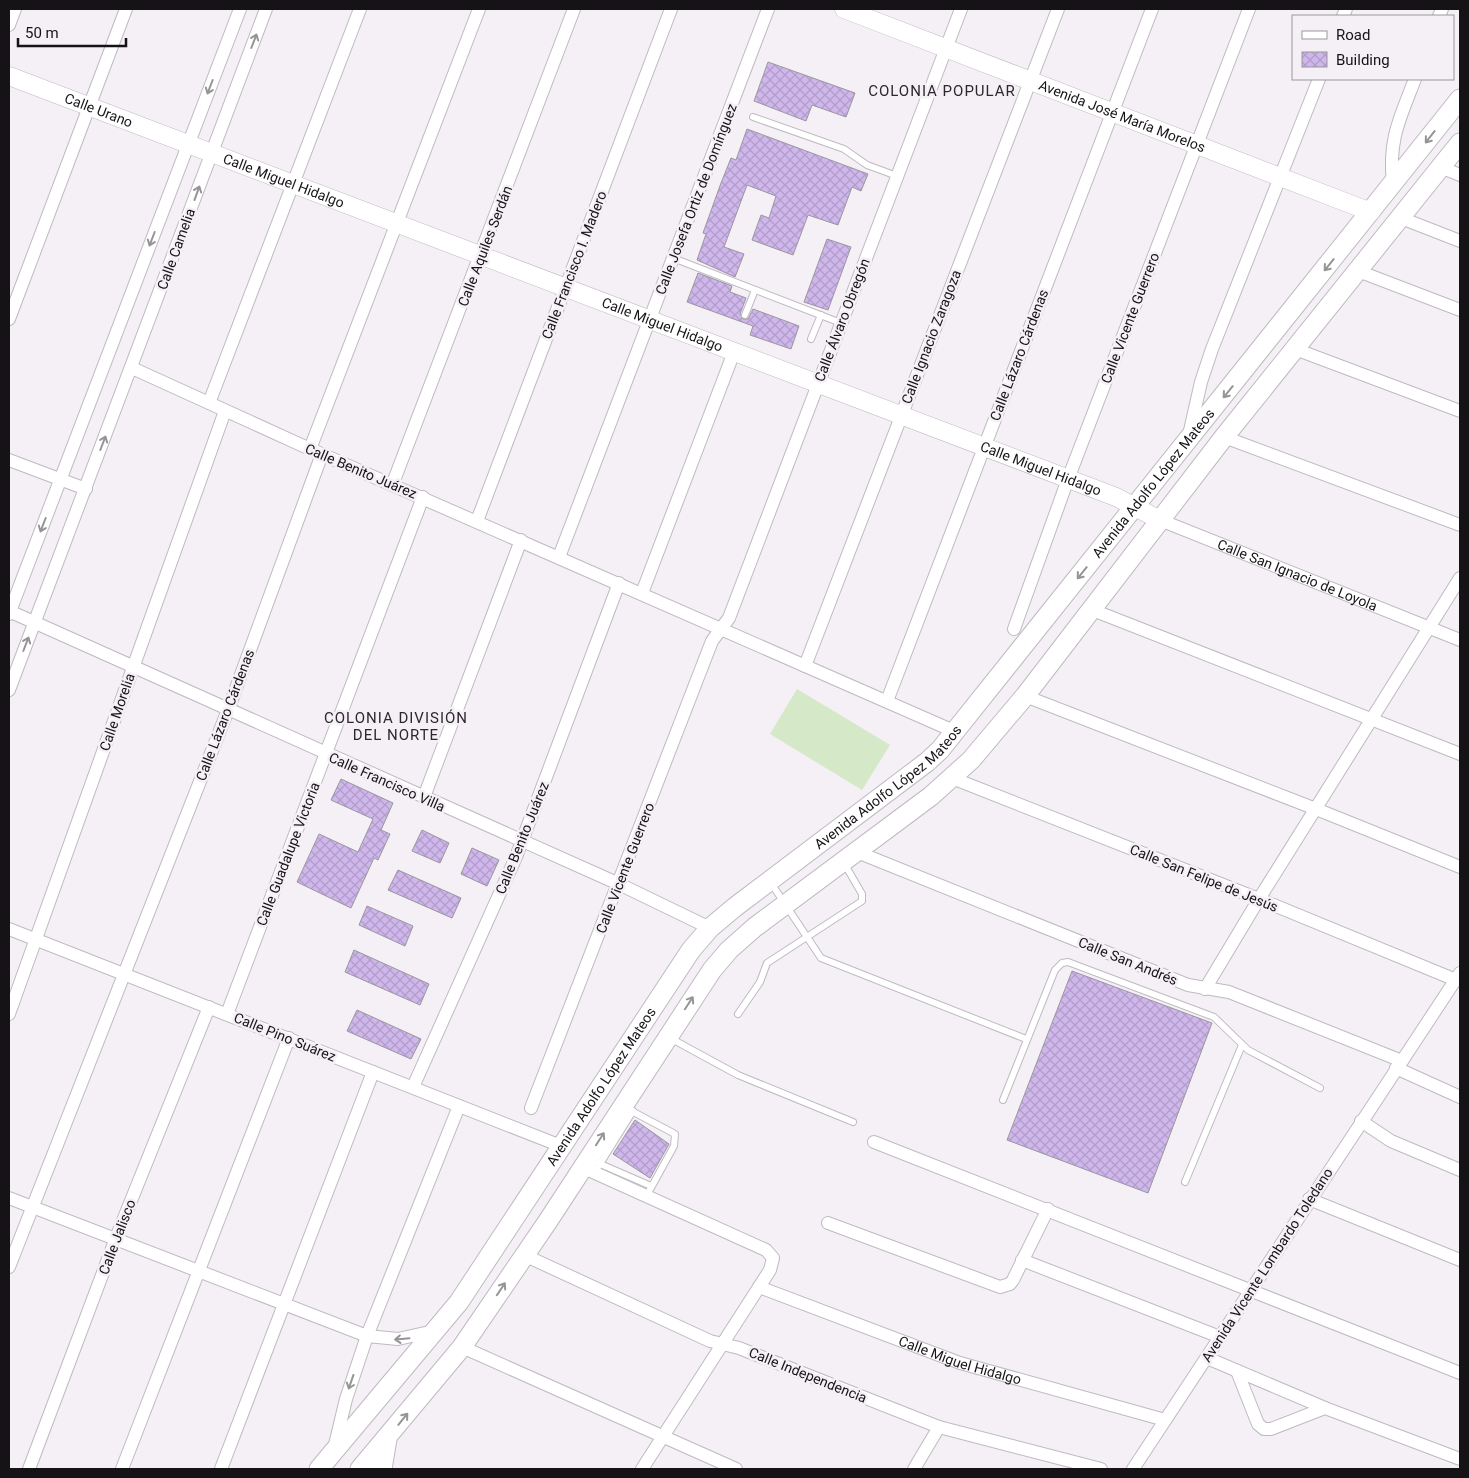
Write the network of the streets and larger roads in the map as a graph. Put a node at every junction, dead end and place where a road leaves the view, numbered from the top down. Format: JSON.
{"nodes":[{"id":1,"x":15,"y":9,"type":"edge"},
{"id":2,"x":126,"y":9,"type":"edge"},
{"id":3,"x":240,"y":9,"type":"edge"},
{"id":4,"x":266,"y":9,"type":"edge"},
{"id":5,"x":360,"y":9,"type":"edge"},
{"id":6,"x":479,"y":9,"type":"edge"},
{"id":7,"x":574,"y":9,"type":"edge"},
{"id":8,"x":671,"y":9,"type":"edge"},
{"id":9,"x":768,"y":9,"type":"edge"},
{"id":10,"x":844,"y":9,"type":"edge"},
{"id":11,"x":961,"y":9,"type":"edge"},
{"id":12,"x":1058,"y":9,"type":"edge"},
{"id":13,"x":1152,"y":9,"type":"edge"},
{"id":14,"x":1249,"y":9,"type":"edge"},
{"id":15,"x":862,"y":12,"type":"edge"},
{"id":16,"x":9,"y":25,"type":"edge"},
{"id":17,"x":946,"y":49,"type":"junction"},
{"id":18,"x":9,"y":76,"type":"edge"},
{"id":19,"x":1319,"y":80,"type":"edge"},
{"id":20,"x":1415,"y":80,"type":"edge"},
{"id":21,"x":1031,"y":82,"type":"junction"},
{"id":22,"x":1460,"y":99,"type":"edge"},
{"id":23,"x":89,"y":107,"type":"junction"},
{"id":24,"x":1113,"y":113,"type":"junction"},
{"id":25,"x":1460,"y":143,"type":"edge"},
{"id":26,"x":188,"y":145,"type":"junction"},
{"id":27,"x":1198,"y":145,"type":"junction"},
{"id":28,"x":212,"y":154,"type":"junction"},
{"id":29,"x":1440,"y":168,"type":"junction"},
{"id":30,"x":1460,"y":175,"type":"edge"},
{"id":31,"x":1282,"y":177,"type":"junction"},
{"id":32,"x":1394,"y":183,"type":"junction"},
{"id":33,"x":293,"y":184,"type":"junction"},
{"id":34,"x":1371,"y":212,"type":"junction"},
{"id":35,"x":1400,"y":218,"type":"junction"},
{"id":36,"x":397,"y":223,"type":"junction"},
{"id":37,"x":1460,"y":241,"type":"edge"},
{"id":38,"x":482,"y":255,"type":"junction"},
{"id":39,"x":1358,"y":270,"type":"junction"},
{"id":40,"x":566,"y":286,"type":"junction"},
{"id":41,"x":1460,"y":310,"type":"edge"},
{"id":42,"x":9,"y":319,"type":"edge"},
{"id":43,"x":649,"y":320,"type":"junction"},
{"id":44,"x":1295,"y":350,"type":"junction"},
{"id":45,"x":734,"y":352,"type":"junction"},
{"id":46,"x":132,"y":368,"type":"junction"},
{"id":47,"x":818,"y":384,"type":"junction"},
{"id":48,"x":209,"y":403,"type":"junction"},
{"id":49,"x":225,"y":411,"type":"junction"},
{"id":50,"x":1460,"y":411,"type":"edge"},
{"id":51,"x":900,"y":416,"type":"junction"},
{"id":52,"x":1224,"y":437,"type":"junction"},
{"id":53,"x":1188,"y":442,"type":"junction"},
{"id":54,"x":984,"y":447,"type":"junction"},
{"id":55,"x":316,"y":451,"type":"junction"},
{"id":56,"x":9,"y":460,"type":"edge"},
{"id":57,"x":1068,"y":479,"type":"junction"},
{"id":58,"x":60,"y":480,"type":"junction"},
{"id":59,"x":394,"y":483,"type":"junction"},
{"id":60,"x":86,"y":489,"type":"junction"},
{"id":61,"x":423,"y":497,"type":"junction"},
{"id":62,"x":1136,"y":506,"type":"junction"},
{"id":63,"x":1160,"y":520,"type":"junction"},
{"id":64,"x":477,"y":521,"type":"junction"},
{"id":65,"x":1460,"y":525,"type":"edge"},
{"id":66,"x":521,"y":540,"type":"junction"},
{"id":67,"x":559,"y":557,"type":"junction"},
{"id":68,"x":1460,"y":578,"type":"edge"},
{"id":69,"x":619,"y":583,"type":"junction"},
{"id":70,"x":642,"y":593,"type":"junction"},
{"id":71,"x":1090,"y":609,"type":"junction"},
{"id":72,"x":9,"y":612,"type":"edge"},
{"id":73,"x":34,"y":623,"type":"junction"},
{"id":74,"x":1428,"y":627,"type":"junction"},
{"id":75,"x":721,"y":629,"type":"junction"},
{"id":76,"x":1014,"y":629,"type":"dead end"},
{"id":77,"x":1460,"y":640,"type":"edge"},
{"id":78,"x":805,"y":666,"type":"junction"},
{"id":79,"x":132,"y":668,"type":"junction"},
{"id":80,"x":9,"y":690,"type":"edge"},
{"id":81,"x":1026,"y":696,"type":"junction"},
{"id":82,"x":887,"y":701,"type":"junction"},
{"id":83,"x":228,"y":710,"type":"junction"},
{"id":84,"x":1371,"y":719,"type":"junction"},
{"id":85,"x":956,"y":732,"type":"junction"},
{"id":86,"x":325,"y":754,"type":"junction"},
{"id":87,"x":1460,"y":754,"type":"edge"},
{"id":88,"x":952,"y":778,"type":"junction"},
{"id":89,"x":424,"y":797,"type":"junction"},
{"id":90,"x":1316,"y":809,"type":"junction"},
{"id":91,"x":522,"y":843,"type":"junction"},
{"id":92,"x":850,"y":857,"type":"junction"},
{"id":93,"x":1460,"y":867,"type":"edge"},
{"id":94,"x":619,"y":884,"type":"junction"},
{"id":95,"x":1259,"y":899,"type":"junction"},
{"id":96,"x":710,"y":928,"type":"junction"},
{"id":97,"x":9,"y":929,"type":"edge"},
{"id":98,"x":37,"y":940,"type":"junction"},
{"id":99,"x":123,"y":975,"type":"junction"},
{"id":100,"x":1458,"y":976,"type":"edge"},
{"id":101,"x":1206,"y":988,"type":"junction"},
{"id":102,"x":209,"y":1007,"type":"junction"},
{"id":103,"x":9,"y":1014,"type":"edge"},
{"id":104,"x":227,"y":1014,"type":"junction"},
{"id":105,"x":289,"y":1038,"type":"junction"},
{"id":106,"x":1399,"y":1065,"type":"junction"},
{"id":107,"x":373,"y":1072,"type":"junction"},
{"id":108,"x":413,"y":1088,"type":"junction"},
{"id":109,"x":1460,"y":1098,"type":"edge"},
{"id":110,"x":459,"y":1106,"type":"junction"},
{"id":111,"x":531,"y":1108,"type":"dead end"},
{"id":112,"x":1361,"y":1121,"type":"junction"},
{"id":113,"x":874,"y":1142,"type":"dead end"},
{"id":114,"x":561,"y":1146,"type":"junction"},
{"id":115,"x":592,"y":1165,"type":"junction"},
{"id":116,"x":1460,"y":1170,"type":"edge"},
{"id":117,"x":9,"y":1198,"type":"edge"},
{"id":118,"x":1309,"y":1199,"type":"junction"},
{"id":119,"x":521,"y":1205,"type":"junction"},
{"id":120,"x":32,"y":1207,"type":"junction"},
{"id":121,"x":1048,"y":1209,"type":"junction"},
{"id":122,"x":548,"y":1221,"type":"junction"},
{"id":123,"x":828,"y":1223,"type":"dead end"},
{"id":124,"x":116,"y":1238,"type":"junction"},
{"id":125,"x":524,"y":1255,"type":"junction"},
{"id":126,"x":1022,"y":1260,"type":"junction"},
{"id":127,"x":1460,"y":1260,"type":"edge"},
{"id":128,"x":9,"y":1267,"type":"edge"},
{"id":129,"x":200,"y":1270,"type":"junction"},
{"id":130,"x":759,"y":1287,"type":"junction"},
{"id":131,"x":1251,"y":1290,"type":"junction"},
{"id":132,"x":283,"y":1303,"type":"junction"},
{"id":133,"x":437,"y":1330,"type":"junction"},
{"id":134,"x":367,"y":1336,"type":"junction"},
{"id":135,"x":1220,"y":1337,"type":"junction"},
{"id":136,"x":723,"y":1344,"type":"junction"},
{"id":137,"x":462,"y":1348,"type":"junction"},
{"id":138,"x":1207,"y":1358,"type":"junction"},
{"id":139,"x":1237,"y":1371,"type":"junction"},
{"id":140,"x":1460,"y":1373,"type":"edge"},
{"id":141,"x":1325,"y":1408,"type":"junction"},
{"id":142,"x":1165,"y":1420,"type":"junction"},
{"id":143,"x":939,"y":1427,"type":"junction"},
{"id":144,"x":663,"y":1436,"type":"junction"},
{"id":145,"x":387,"y":1439,"type":"junction"},
{"id":146,"x":333,"y":1454,"type":"junction"},
{"id":147,"x":1460,"y":1459,"type":"edge"},
{"id":148,"x":29,"y":1469,"type":"edge"},
{"id":149,"x":122,"y":1469,"type":"edge"},
{"id":150,"x":221,"y":1469,"type":"edge"},
{"id":151,"x":319,"y":1469,"type":"edge"},
{"id":152,"x":360,"y":1469,"type":"edge"},
{"id":153,"x":382,"y":1469,"type":"edge"},
{"id":154,"x":642,"y":1469,"type":"edge"},
{"id":155,"x":736,"y":1469,"type":"edge"},
{"id":156,"x":914,"y":1469,"type":"edge"},
{"id":157,"x":1101,"y":1469,"type":"edge"},
{"id":158,"x":1133,"y":1469,"type":"edge"}],
"edges":[{"from":1,"to":16,"type":"street"},
{"from":2,"to":23,"type":"street"},
{"from":3,"to":26,"type":"street","name":"Calle Camelia","one_way":true},
{"from":28,"to":4,"type":"street","name":"Calle Camelia","one_way":true},
{"from":5,"to":33,"type":"street"},
{"from":6,"to":36,"type":"street","name":"Calle Lázaro Cárdenas"},
{"from":7,"to":38,"type":"street","name":"Calle Aquiles Serdán"},
{"from":8,"to":40,"type":"street","name":"Calle Francisco I. Madero"},
{"from":9,"to":43,"type":"street","name":"Calle Josefa Ortiz de Domínguez"},
{"from":10,"to":15,"type":"street","name":"Avenida José María Morelos"},
{"from":11,"to":17,"type":"street","name":"Calle Álvaro Obregón"},
{"from":12,"to":21,"type":"street","name":"Calle Ignacio Zaragoza"},
{"from":13,"to":24,"type":"street","name":"Calle Lázaro Cárdenas"},
{"from":14,"to":27,"type":"street","name":"Calle Vicente Guerrero"},
{"from":15,"to":17,"type":"street","name":"Avenida José María Morelos"},
{"from":17,"to":21,"type":"street","name":"Avenida José María Morelos"},
{"from":17,"to":47,"type":"street","name":"Calle Álvaro Obregón"},
{"from":18,"to":23,"type":"street","name":"Calle Urano"},
{"from":19,"to":31,"type":"street"},
{"from":20,"to":32,"type":"street"},
{"from":21,"to":24,"type":"street","name":"Avenida José María Morelos"},
{"from":21,"to":51,"type":"street","name":"Calle Ignacio Zaragoza"},
{"from":22,"to":32,"type":"main road","name":"Avenida Adolfo López Mateos","one_way":true},
{"from":23,"to":26,"type":"street","name":"Calle Urano"},
{"from":23,"to":42,"type":"street"},
{"from":24,"to":27,"type":"street","name":"Avenida José María Morelos"},
{"from":24,"to":54,"type":"street","name":"Calle Lázaro Cárdenas"},
{"from":25,"to":29,"type":"main road","name":"Avenida Adolfo López Mateos"},
{"from":26,"to":28,"type":"street","name":"Calle Miguel Hidalgo"},
{"from":26,"to":58,"type":"street","name":"Calle Camelia","one_way":true},
{"from":27,"to":31,"type":"street","name":"Avenida José María Morelos"},
{"from":27,"to":57,"type":"street","name":"Calle Vicente Guerrero"},
{"from":28,"to":33,"type":"street","name":"Calle Miguel Hidalgo"},
{"from":46,"to":28,"type":"street","name":"Calle Camelia","one_way":true},
{"from":29,"to":30,"type":"street"},
{"from":29,"to":35,"type":"main road","name":"Avenida Adolfo López Mateos"},
{"from":31,"to":34,"type":"street","name":"Avenida José María Morelos"},
{"from":31,"to":53,"type":"street"},
{"from":32,"to":34,"type":"main road","name":"Avenida Adolfo López Mateos"},
{"from":33,"to":36,"type":"street","name":"Calle Miguel Hidalgo"},
{"from":33,"to":48,"type":"street"},
{"from":34,"to":53,"type":"main road","name":"Avenida Adolfo López Mateos","one_way":true},
{"from":35,"to":37,"type":"street"},
{"from":35,"to":39,"type":"main road","name":"Avenida Adolfo López Mateos"},
{"from":36,"to":38,"type":"street","name":"Calle Miguel Hidalgo"},
{"from":36,"to":55,"type":"street","name":"Calle Lázaro Cárdenas"},
{"from":38,"to":40,"type":"street","name":"Calle Miguel Hidalgo"},
{"from":38,"to":59,"type":"street","name":"Calle Aquiles Serdán"},
{"from":39,"to":41,"type":"street"},
{"from":39,"to":44,"type":"main road","name":"Avenida Adolfo López Mateos"},
{"from":40,"to":43,"type":"street","name":"Calle Miguel Hidalgo"},
{"from":40,"to":64,"type":"street","name":"Calle Francisco I. Madero"},
{"from":43,"to":45,"type":"street","name":"Calle Miguel Hidalgo"},
{"from":43,"to":67,"type":"street","name":"Calle Josefa Ortiz de Domínguez"},
{"from":44,"to":50,"type":"street"},
{"from":44,"to":52,"type":"main road","name":"Avenida Adolfo López Mateos"},
{"from":45,"to":47,"type":"street","name":"Calle Miguel Hidalgo"},
{"from":45,"to":70,"type":"street"},
{"from":46,"to":48,"type":"street","name":"Calle Benito Juárez"},
{"from":60,"to":46,"type":"street","name":"Calle Camelia","one_way":true},
{"from":47,"to":51,"type":"street","name":"Calle Miguel Hidalgo"},
{"from":47,"to":75,"type":"street","name":"Calle Álvaro Obregón"},
{"from":48,"to":49,"type":"street","name":"Calle Benito Juárez"},
{"from":49,"to":55,"type":"street","name":"Calle Benito Juárez"},
{"from":49,"to":79,"type":"street","name":"Calle Morelia"},
{"from":51,"to":54,"type":"street","name":"Calle Miguel Hidalgo"},
{"from":51,"to":78,"type":"street","name":"Calle Ignacio Zaragoza"},
{"from":52,"to":63,"type":"main road","name":"Avenida Adolfo López Mateos"},
{"from":52,"to":65,"type":"street"},
{"from":53,"to":62,"type":"main road","name":"Avenida Adolfo López Mateos"},
{"from":54,"to":57,"type":"street","name":"Calle Miguel Hidalgo"},
{"from":54,"to":82,"type":"street","name":"Calle Lázaro Cárdenas"},
{"from":55,"to":59,"type":"street","name":"Calle Benito Juárez"},
{"from":55,"to":83,"type":"street","name":"Calle Lázaro Cárdenas"},
{"from":56,"to":58,"type":"street"},
{"from":57,"to":62,"type":"street","name":"Calle Miguel Hidalgo"},
{"from":57,"to":76,"type":"street","name":"Calle Vicente Guerrero"},
{"from":58,"to":60,"type":"street"},
{"from":58,"to":72,"type":"street","name":"Calle Camelia","one_way":true},
{"from":59,"to":61,"type":"street","name":"Calle Benito Juárez"},
{"from":60,"to":73,"type":"street","name":"Calle Camelia"},
{"from":61,"to":64,"type":"street","name":"Calle Benito Juárez"},
{"from":61,"to":86,"type":"street","name":"Calle Guadalupe Victoria"},
{"from":62,"to":63,"type":"street","name":"Calle San Ignacio de Loyola"},
{"from":62,"to":85,"type":"main road","name":"Avenida Adolfo López Mateos","one_way":true},
{"from":63,"to":71,"type":"main road","name":"Avenida Adolfo López Mateos"},
{"from":63,"to":74,"type":"street","name":"Calle San Ignacio de Loyola"},
{"from":64,"to":66,"type":"street","name":"Calle Benito Juárez"},
{"from":66,"to":67,"type":"street","name":"Calle Benito Juárez"},
{"from":66,"to":89,"type":"street"},
{"from":67,"to":69,"type":"street","name":"Calle Benito Juárez"},
{"from":68,"to":74,"type":"street"},
{"from":69,"to":70,"type":"street","name":"Calle Benito Juárez"},
{"from":69,"to":91,"type":"street","name":"Calle Benito Juárez"},
{"from":70,"to":75,"type":"street","name":"Calle Benito Juárez"},
{"from":71,"to":81,"type":"main road","name":"Avenida Adolfo López Mateos"},
{"from":71,"to":84,"type":"street"},
{"from":72,"to":73,"type":"street","name":"Calle Francisco Villa"},
{"from":73,"to":79,"type":"street","name":"Calle Francisco Villa"},
{"from":80,"to":73,"type":"street","name":"Calle Camelia","one_way":true},
{"from":74,"to":77,"type":"street","name":"Calle San Ignacio de Loyola"},
{"from":74,"to":84,"type":"street"},
{"from":75,"to":78,"type":"street","name":"Calle Benito Juárez"},
{"from":75,"to":94,"type":"street","name":"Calle Vicente Guerrero"},
{"from":78,"to":82,"type":"street","name":"Calle Benito Juárez"},
{"from":79,"to":83,"type":"street","name":"Calle Francisco Villa"},
{"from":79,"to":98,"type":"street","name":"Calle Morelia"},
{"from":81,"to":88,"type":"main road","name":"Avenida Adolfo López Mateos"},
{"from":81,"to":90,"type":"street"},
{"from":82,"to":85,"type":"street","name":"Calle Benito Juárez"},
{"from":83,"to":86,"type":"street","name":"Calle Francisco Villa"},
{"from":83,"to":99,"type":"street","name":"Calle Lázaro Cárdenas"},
{"from":84,"to":87,"type":"street"},
{"from":84,"to":90,"type":"street"},
{"from":85,"to":96,"type":"main road","name":"Avenida Adolfo López Mateos"},
{"from":86,"to":89,"type":"street","name":"Calle Francisco Villa"},
{"from":86,"to":104,"type":"street","name":"Calle Guadalupe Victoria"},
{"from":88,"to":92,"type":"main road","name":"Avenida Adolfo López Mateos"},
{"from":88,"to":95,"type":"street","name":"Calle San Felipe de Jesús"},
{"from":89,"to":91,"type":"street","name":"Calle Francisco Villa"},
{"from":90,"to":93,"type":"street"},
{"from":90,"to":95,"type":"street"},
{"from":91,"to":94,"type":"street","name":"Calle Francisco Villa"},
{"from":91,"to":108,"type":"street","name":"Calle Benito Juárez"},
{"from":92,"to":101,"type":"street","name":"Calle San Andrés"},
{"from":115,"to":92,"type":"main road","name":"Avenida Adolfo López Mateos","one_way":true},
{"from":94,"to":96,"type":"street","name":"Calle Francisco Villa"},
{"from":94,"to":111,"type":"street","name":"Calle Vicente Guerrero"},
{"from":95,"to":100,"type":"street","name":"Calle San Felipe de Jesús"},
{"from":95,"to":101,"type":"street"},
{"from":96,"to":114,"type":"main road","name":"Avenida Adolfo López Mateos"},
{"from":97,"to":98,"type":"street","name":"Calle Pino Suárez"},
{"from":98,"to":99,"type":"street","name":"Calle Pino Suárez"},
{"from":98,"to":103,"type":"street","name":"Calle Morelia"},
{"from":99,"to":102,"type":"street","name":"Calle Pino Suárez"},
{"from":99,"to":120,"type":"street","name":"Calle Lázaro Cárdenas"},
{"from":100,"to":106,"type":"street","name":"Avenida Vicente Lombardo Toledano"},
{"from":101,"to":106,"type":"street","name":"Calle San Andrés"},
{"from":102,"to":104,"type":"street","name":"Calle Pino Suárez"},
{"from":102,"to":124,"type":"street","name":"Calle Jalisco"},
{"from":104,"to":105,"type":"street","name":"Calle Pino Suárez"},
{"from":105,"to":107,"type":"street","name":"Calle Pino Suárez"},
{"from":105,"to":129,"type":"street"},
{"from":106,"to":109,"type":"street","name":"Calle San Andrés"},
{"from":106,"to":112,"type":"street","name":"Avenida Vicente Lombardo Toledano"},
{"from":107,"to":108,"type":"street","name":"Calle Pino Suárez"},
{"from":107,"to":132,"type":"street"},
{"from":108,"to":110,"type":"street","name":"Calle Pino Suárez"},
{"from":110,"to":114,"type":"street","name":"Calle Pino Suárez"},
{"from":110,"to":134,"type":"street"},
{"from":112,"to":116,"type":"street"},
{"from":112,"to":118,"type":"street","name":"Avenida Vicente Lombardo Toledano"},
{"from":113,"to":121,"type":"street"},
{"from":114,"to":119,"type":"main road","name":"Avenida Adolfo López Mateos"},
{"from":115,"to":122,"type":"main road","name":"Avenida Adolfo López Mateos"},
{"from":115,"to":130,"type":"street"},
{"from":117,"to":120,"type":"street"},
{"from":118,"to":127,"type":"street"},
{"from":118,"to":131,"type":"street","name":"Avenida Vicente Lombardo Toledano"},
{"from":119,"to":122,"type":"main road"},
{"from":119,"to":133,"type":"main road","name":"Avenida Adolfo López Mateos"},
{"from":120,"to":124,"type":"street"},
{"from":120,"to":128,"type":"street","name":"Calle Lázaro Cárdenas"},
{"from":121,"to":126,"type":"street"},
{"from":121,"to":131,"type":"street"},
{"from":122,"to":125,"type":"main road","name":"Avenida Adolfo López Mateos"},
{"from":123,"to":126,"type":"street"},
{"from":124,"to":129,"type":"street"},
{"from":124,"to":148,"type":"street","name":"Calle Jalisco"},
{"from":125,"to":136,"type":"street","name":"Calle Independencia"},
{"from":137,"to":125,"type":"main road","name":"Avenida Adolfo López Mateos","one_way":true},
{"from":126,"to":135,"type":"street"},
{"from":129,"to":132,"type":"street"},
{"from":129,"to":149,"type":"street"},
{"from":130,"to":136,"type":"street"},
{"from":130,"to":142,"type":"street","name":"Calle Miguel Hidalgo"},
{"from":131,"to":135,"type":"street","name":"Avenida Vicente Lombardo Toledano"},
{"from":131,"to":140,"type":"street"},
{"from":132,"to":134,"type":"street"},
{"from":132,"to":150,"type":"street"},
{"from":133,"to":134,"type":"street","one_way":true},
{"from":133,"to":146,"type":"main road","name":"Avenida Adolfo López Mateos"},
{"from":134,"to":146,"type":"street","one_way":true},
{"from":135,"to":138,"type":"street","name":"Avenida Vicente Lombardo Toledano"},
{"from":136,"to":143,"type":"street","name":"Calle Independencia"},
{"from":136,"to":144,"type":"street"},
{"from":137,"to":144,"type":"street"},
{"from":145,"to":137,"type":"main road","name":"Avenida Adolfo López Mateos","one_way":true},
{"from":138,"to":139,"type":"street"},
{"from":138,"to":142,"type":"street","name":"Avenida Vicente Lombardo Toledano"},
{"from":139,"to":141,"type":"street"},
{"from":139,"to":141,"type":"street"},
{"from":141,"to":147,"type":"street"},
{"from":142,"to":158,"type":"street","name":"Avenida Vicente Lombardo Toledano"},
{"from":143,"to":156,"type":"street"},
{"from":143,"to":157,"type":"street","name":"Calle Independencia"},
{"from":144,"to":154,"type":"street"},
{"from":144,"to":155,"type":"street"},
{"from":145,"to":152,"type":"main road","name":"Avenida Adolfo López Mateos"},
{"from":145,"to":153,"type":"main road"},
{"from":146,"to":151,"type":"main road","name":"Avenida Adolfo López Mateos"}]}
